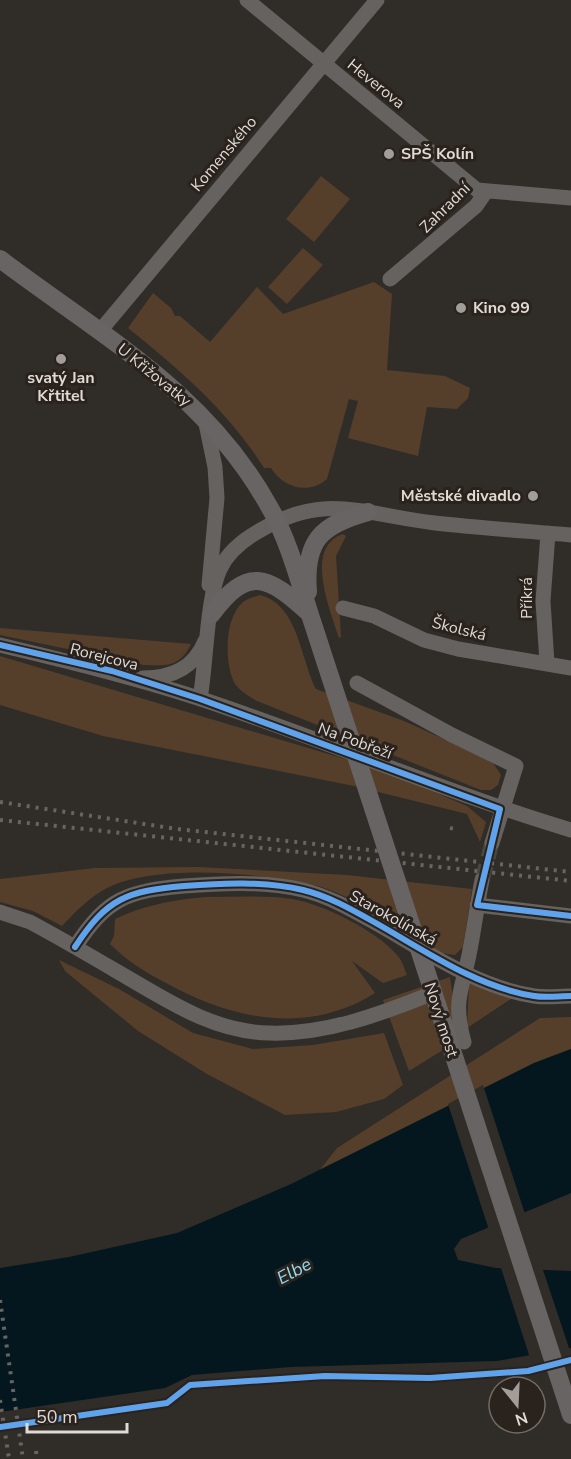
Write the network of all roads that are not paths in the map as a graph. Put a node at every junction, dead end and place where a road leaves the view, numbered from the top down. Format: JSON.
{"nodes":[{"id":1,"x":247,"y":0,"type":"edge"},
{"id":2,"x":377,"y":0,"type":"edge"},
{"id":3,"x":323,"y":64,"type":"junction"},
{"id":4,"x":485,"y":193,"type":"junction"},
{"id":5,"x":571,"y":198,"type":"edge"},
{"id":6,"x":0,"y":259,"type":"edge"},
{"id":7,"x":390,"y":279,"type":"dead end"},
{"id":8,"x":100,"y":331,"type":"junction"},
{"id":9,"x":205,"y":417,"type":"junction"},
{"id":10,"x":368,"y":512,"type":"junction"},
{"id":11,"x":277,"y":521,"type":"junction"},
{"id":12,"x":548,"y":533,"type":"junction"},
{"id":13,"x":571,"y":535,"type":"edge"},
{"id":14,"x":344,"y":608,"type":"dead end"},
{"id":15,"x":312,"y":619,"type":"junction"},
{"id":16,"x":210,"y":622,"type":"junction"},
{"id":17,"x":0,"y":645,"type":"edge"},
{"id":18,"x":547,"y":663,"type":"junction"},
{"id":19,"x":571,"y":668,"type":"edge"},
{"id":20,"x":136,"y":678,"type":"junction"},
{"id":21,"x":357,"y":683,"type":"dead end"},
{"id":22,"x":200,"y":699,"type":"junction"},
{"id":23,"x":501,"y":809,"type":"junction"},
{"id":24,"x":571,"y":830,"type":"edge"},
{"id":25,"x":492,"y":843,"type":"tunnel mouth"},
{"id":26,"x":482,"y":880,"type":"tunnel mouth"},
{"id":27,"x":477,"y":905,"type":"junction"},
{"id":28,"x":0,"y":912,"type":"edge"},
{"id":29,"x":571,"y":916,"type":"edge"},
{"id":30,"x":75,"y":947,"type":"junction"},
{"id":31,"x":464,"y":973,"type":"junction"},
{"id":32,"x":433,"y":993,"type":"junction"},
{"id":33,"x":571,"y":996,"type":"edge"},
{"id":34,"x":464,"y":1042,"type":"dead end"},
{"id":35,"x":571,"y":1415,"type":"edge"}],
"edges":[{"from":1,"to":3,"type":"street","name":"Heverova"},
{"from":2,"to":3,"type":"street","name":"Komenského"},
{"from":3,"to":4,"type":"street","name":"Heverova"},
{"from":3,"to":8,"type":"street","name":"Komenského"},
{"from":4,"to":5,"type":"street","name":"Zahradní"},
{"from":4,"to":7,"type":"street","name":"Zahradní"},
{"from":6,"to":8,"type":"main road","name":"U Křižovatky"},
{"from":8,"to":9,"type":"main road","name":"U Křižovatky"},
{"from":9,"to":11,"type":"main road","name":"U Křižovatky"},
{"from":9,"to":16,"type":"street"},
{"from":10,"to":11,"type":"street"},
{"from":10,"to":12,"type":"street"},
{"from":10,"to":15,"type":"main road"},
{"from":11,"to":15,"type":"main road","name":"U Křižovatky"},
{"from":11,"to":16,"type":"street"},
{"from":12,"to":13,"type":"street"},
{"from":12,"to":18,"type":"street","name":"Příkrá"},
{"from":14,"to":18,"type":"street","name":"Školská"},
{"from":15,"to":16,"type":"main road"},
{"from":15,"to":32,"type":"main road","name":"Nový most"},
{"from":16,"to":20,"type":"street"},
{"from":16,"to":22,"type":"street"},
{"from":17,"to":20,"type":"street","name":"Rorejcova"},
{"from":18,"to":19,"type":"street","name":"Školská"},
{"from":20,"to":22,"type":"street","name":"Rorejcova"},
{"from":21,"to":23,"type":"street"},
{"from":22,"to":23,"type":"street","name":"Na Pobřeží"},
{"from":23,"to":24,"type":"street","name":"Na Pobřeží"},
{"from":23,"to":25,"type":"street"},
{"from":26,"to":27,"type":"street"},
{"from":27,"to":29,"type":"street"},
{"from":27,"to":31,"type":"street"},
{"from":28,"to":30,"type":"street"},
{"from":30,"to":31,"type":"street","name":"Starokolínská"},
{"from":30,"to":32,"type":"street"},
{"from":31,"to":33,"type":"street","name":"Starokolínská"},
{"from":31,"to":34,"type":"street"},
{"from":32,"to":35,"type":"main road","name":"Nový most"}]}
